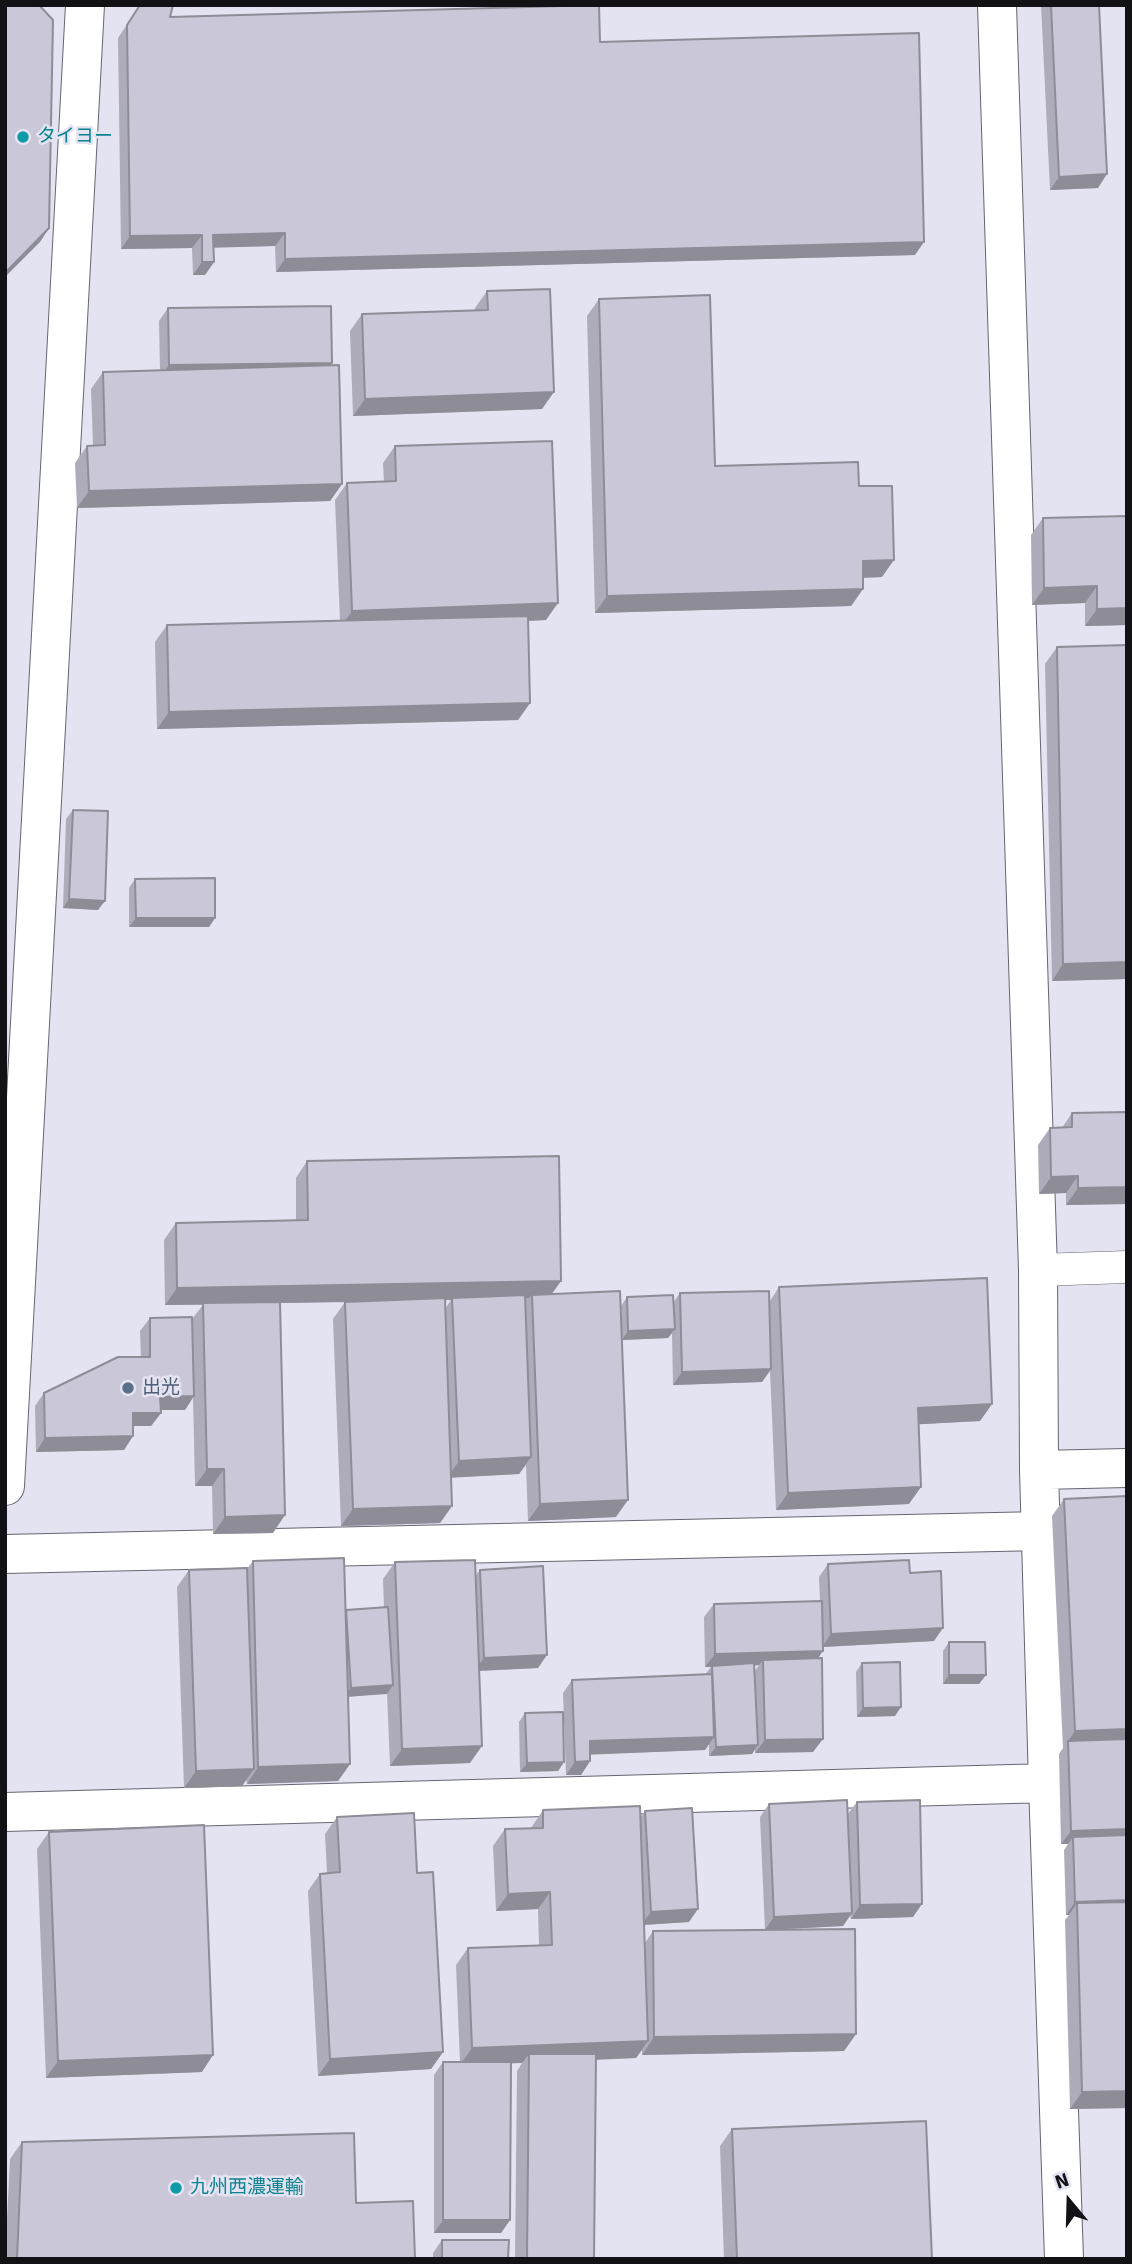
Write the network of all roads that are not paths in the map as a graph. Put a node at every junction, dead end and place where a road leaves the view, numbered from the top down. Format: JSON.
{"nodes":[{"id":1,"x":85,"y":5,"type":"edge"},
{"id":2,"x":997,"y":5,"type":"edge"},
{"id":3,"x":1127,"y":1267,"type":"edge"},
{"id":4,"x":1038,"y":1270,"type":"junction"},
{"id":5,"x":1127,"y":1468,"type":"edge"},
{"id":6,"x":1040,"y":1470,"type":"junction"},
{"id":7,"x":5,"y":1486,"type":"edge"},
{"id":8,"x":1041,"y":1531,"type":"junction"},
{"id":9,"x":5,"y":1554,"type":"edge"},
{"id":10,"x":1048,"y":1783,"type":"junction"},
{"id":11,"x":5,"y":1812,"type":"edge"},
{"id":12,"x":1064,"y":2259,"type":"edge"}],
"edges":[{"from":1,"to":7,"type":"street"},
{"from":2,"to":4,"type":"street"},
{"from":3,"to":4,"type":"street"},
{"from":4,"to":6,"type":"street"},
{"from":5,"to":6,"type":"street"},
{"from":6,"to":8,"type":"street"},
{"from":8,"to":9,"type":"street"},
{"from":8,"to":10,"type":"street"},
{"from":10,"to":11,"type":"street"},
{"from":10,"to":12,"type":"street"}]}
